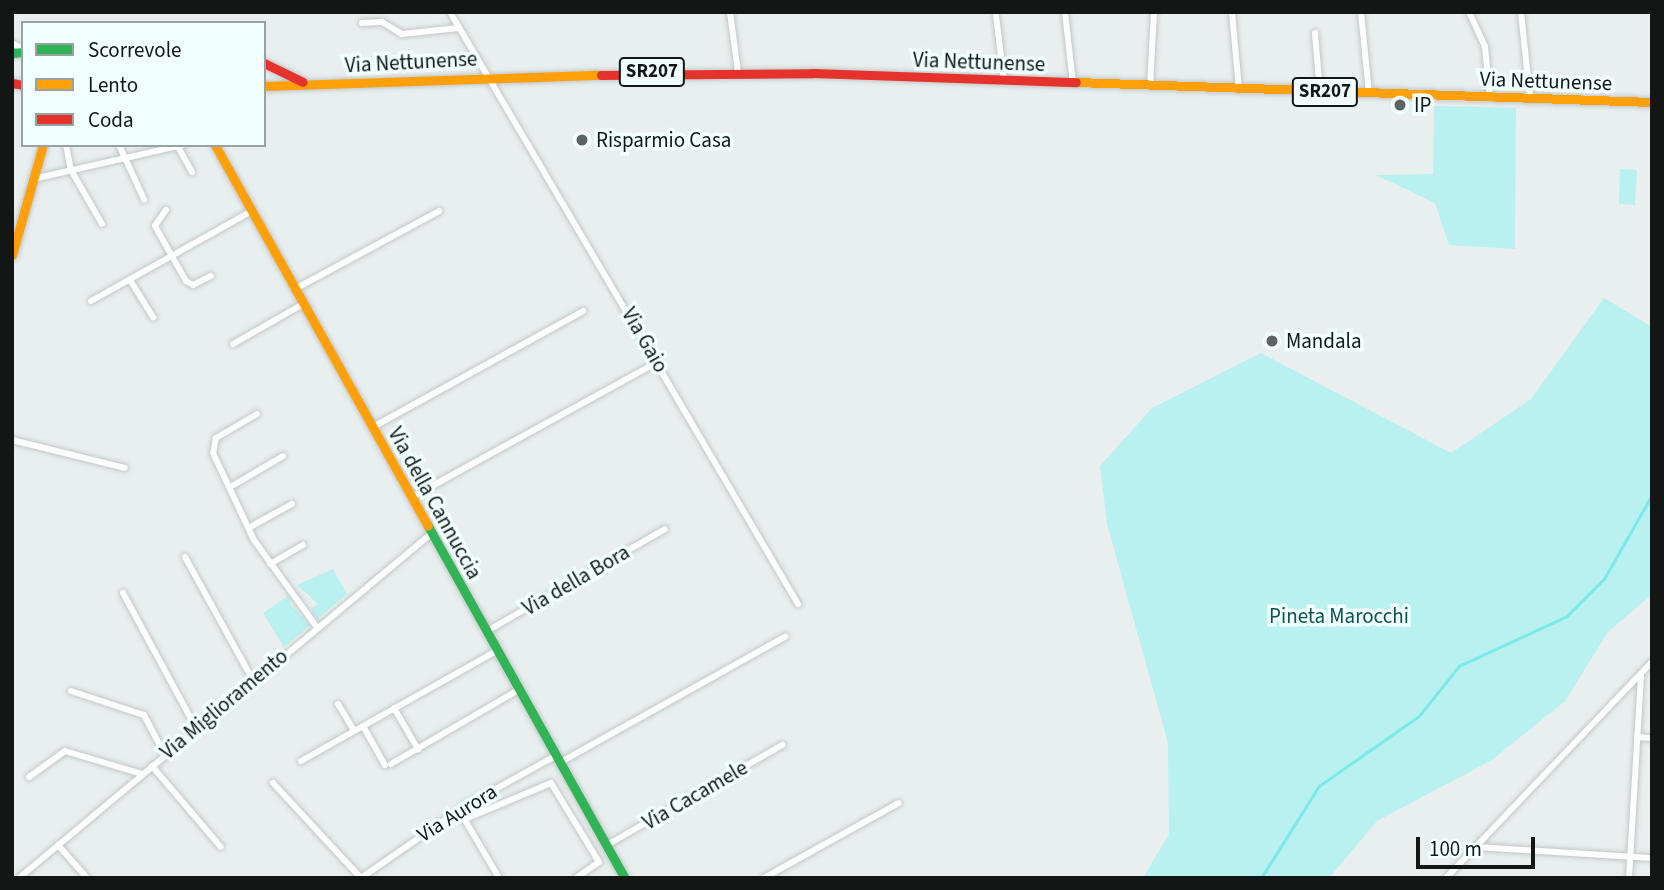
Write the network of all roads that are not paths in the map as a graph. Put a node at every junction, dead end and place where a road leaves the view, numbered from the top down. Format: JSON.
{"nodes":[{"id":1,"x":450,"y":12,"type":"edge"},
{"id":2,"x":730,"y":12,"type":"edge"},
{"id":3,"x":1065,"y":12,"type":"edge"},
{"id":4,"x":1154,"y":12,"type":"edge"},
{"id":5,"x":1231,"y":12,"type":"edge"},
{"id":6,"x":1361,"y":12,"type":"edge"},
{"id":7,"x":1469,"y":12,"type":"edge"},
{"id":8,"x":1521,"y":12,"type":"edge"},
{"id":9,"x":996,"y":15,"type":"dead end"},
{"id":10,"x":362,"y":23,"type":"dead end"},
{"id":11,"x":459,"y":28,"type":"junction"},
{"id":12,"x":1315,"y":33,"type":"dead end"},
{"id":13,"x":266,"y":64,"type":"edge"},
{"id":14,"x":738,"y":73,"type":"junction"},
{"id":15,"x":492,"y":76,"type":"junction"},
{"id":16,"x":1004,"y":81,"type":"junction"},
{"id":17,"x":306,"y":83,"type":"junction"},
{"id":18,"x":1073,"y":83,"type":"junction"},
{"id":19,"x":266,"y":86,"type":"edge"},
{"id":20,"x":1150,"y":86,"type":"junction"},
{"id":21,"x":1239,"y":89,"type":"junction"},
{"id":22,"x":1320,"y":92,"type":"junction"},
{"id":23,"x":1369,"y":93,"type":"junction"},
{"id":24,"x":1490,"y":97,"type":"junction"},
{"id":25,"x":1530,"y":98,"type":"junction"},
{"id":26,"x":1652,"y":102,"type":"edge"},
{"id":27,"x":42,"y":147,"type":"edge"},
{"id":28,"x":66,"y":147,"type":"edge"},
{"id":29,"x":119,"y":147,"type":"edge"},
{"id":30,"x":175,"y":147,"type":"edge"},
{"id":31,"x":179,"y":147,"type":"edge"},
{"id":32,"x":216,"y":147,"type":"edge"},
{"id":33,"x":122,"y":159,"type":"junction"},
{"id":34,"x":71,"y":170,"type":"junction"},
{"id":35,"x":191,"y":172,"type":"dead end"},
{"id":36,"x":33,"y":178,"type":"junction"},
{"id":37,"x":144,"y":199,"type":"dead end"},
{"id":38,"x":166,"y":210,"type":"dead end"},
{"id":39,"x":252,"y":211,"type":"junction"},
{"id":40,"x":439,"y":211,"type":"dead end"},
{"id":41,"x":102,"y":224,"type":"dead end"},
{"id":42,"x":12,"y":255,"type":"edge"},
{"id":43,"x":172,"y":256,"type":"junction"},
{"id":44,"x":211,"y":276,"type":"dead end"},
{"id":45,"x":130,"y":279,"type":"junction"},
{"id":46,"x":295,"y":289,"type":"junction"},
{"id":47,"x":91,"y":302,"type":"dead end"},
{"id":48,"x":303,"y":304,"type":"junction"},
{"id":49,"x":583,"y":311,"type":"dead end"},
{"id":50,"x":153,"y":317,"type":"dead end"},
{"id":51,"x":233,"y":344,"type":"dead end"},
{"id":52,"x":657,"y":362,"type":"junction"},
{"id":53,"x":257,"y":414,"type":"dead end"},
{"id":54,"x":373,"y":427,"type":"junction"},
{"id":55,"x":12,"y":440,"type":"edge"},
{"id":56,"x":283,"y":456,"type":"dead end"},
{"id":57,"x":125,"y":468,"type":"dead end"},
{"id":58,"x":232,"y":486,"type":"junction"},
{"id":59,"x":412,"y":497,"type":"junction"},
{"id":60,"x":292,"y":504,"type":"dead end"},
{"id":61,"x":250,"y":527,"type":"junction"},
{"id":62,"x":666,"y":530,"type":"dead end"},
{"id":63,"x":432,"y":533,"type":"junction"},
{"id":64,"x":303,"y":545,"type":"dead end"},
{"id":65,"x":185,"y":557,"type":"dead end"},
{"id":66,"x":270,"y":564,"type":"junction"},
{"id":67,"x":123,"y":593,"type":"dead end"},
{"id":68,"x":798,"y":604,"type":"dead end"},
{"id":69,"x":316,"y":626,"type":"junction"},
{"id":70,"x":487,"y":631,"type":"junction"},
{"id":71,"x":785,"y":637,"type":"dead end"},
{"id":72,"x":498,"y":650,"type":"junction"},
{"id":73,"x":1652,"y":663,"type":"edge"},
{"id":74,"x":1641,"y":675,"type":"junction"},
{"id":75,"x":253,"y":680,"type":"junction"},
{"id":76,"x":520,"y":689,"type":"junction"},
{"id":77,"x":71,"y":691,"type":"dead end"},
{"id":78,"x":338,"y":704,"type":"dead end"},
{"id":79,"x":394,"y":708,"type":"junction"},
{"id":80,"x":363,"y":726,"type":"junction"},
{"id":81,"x":196,"y":728,"type":"junction"},
{"id":82,"x":354,"y":731,"type":"junction"},
{"id":83,"x":1637,"y":737,"type":"junction"},
{"id":84,"x":1652,"y":738,"type":"edge"},
{"id":85,"x":782,"y":746,"type":"dead end"},
{"id":86,"x":418,"y":749,"type":"junction"},
{"id":87,"x":164,"y":755,"type":"junction"},
{"id":88,"x":559,"y":759,"type":"junction"},
{"id":89,"x":301,"y":761,"type":"dead end"},
{"id":90,"x":152,"y":766,"type":"junction"},
{"id":91,"x":142,"y":774,"type":"junction"},
{"id":92,"x":29,"y":777,"type":"dead end"},
{"id":93,"x":273,"y":783,"type":"dead end"},
{"id":94,"x":899,"y":803,"type":"dead end"},
{"id":95,"x":459,"y":810,"type":"junction"},
{"id":96,"x":465,"y":819,"type":"junction"},
{"id":97,"x":58,"y":845,"type":"junction"},
{"id":98,"x":607,"y":845,"type":"junction"},
{"id":99,"x":221,"y":847,"type":"dead end"},
{"id":100,"x":1476,"y":847,"type":"junction"},
{"id":101,"x":1630,"y":856,"type":"junction"},
{"id":102,"x":1652,"y":858,"type":"edge"},
{"id":103,"x":19,"y":878,"type":"edge"},
{"id":104,"x":87,"y":878,"type":"edge"},
{"id":105,"x":361,"y":878,"type":"edge"},
{"id":106,"x":499,"y":878,"type":"edge"},
{"id":107,"x":576,"y":878,"type":"edge"},
{"id":108,"x":625,"y":878,"type":"edge"},
{"id":109,"x":764,"y":878,"type":"edge"},
{"id":110,"x":1447,"y":878,"type":"edge"},
{"id":111,"x":1629,"y":878,"type":"edge"}],
"edges":[{"from":1,"to":11,"type":"street","name":"Via Gaio"},
{"from":2,"to":14,"type":"street"},
{"from":3,"to":18,"type":"street"},
{"from":4,"to":20,"type":"street"},
{"from":5,"to":21,"type":"street"},
{"from":6,"to":23,"type":"street"},
{"from":7,"to":24,"type":"street"},
{"from":8,"to":25,"type":"street"},
{"from":9,"to":16,"type":"street"},
{"from":10,"to":11,"type":"street"},
{"from":11,"to":15,"type":"street","name":"Via Gaio"},
{"from":12,"to":22,"type":"street"},
{"from":13,"to":17,"type":"main road","name":"Via Nettunense","number":"SR207"},
{"from":14,"to":15,"type":"main road","name":"Via Nettunense","number":"SR207"},
{"from":14,"to":16,"type":"main road","name":"Via Nettunense","number":"SR207"},
{"from":15,"to":17,"type":"main road","name":"Via Nettunense","number":"SR207"},
{"from":15,"to":52,"type":"street","name":"Via Gaio"},
{"from":16,"to":18,"type":"main road","name":"Via Nettunense","number":"SR207"},
{"from":17,"to":19,"type":"main road","name":"Via Nettunense","number":"SR207"},
{"from":18,"to":20,"type":"main road","name":"Via Nettunense","number":"SR207"},
{"from":20,"to":21,"type":"main road","name":"Via Nettunense","number":"SR207"},
{"from":21,"to":22,"type":"main road","name":"Via Nettunense","number":"SR207"},
{"from":22,"to":23,"type":"main road","name":"Via Nettunense","number":"SR207"},
{"from":23,"to":24,"type":"main road","name":"Via Nettunense","number":"SR207"},
{"from":24,"to":25,"type":"main road","name":"Via Nettunense","number":"SR207"},
{"from":25,"to":26,"type":"main road","name":"Via Nettunense","number":"SR207"},
{"from":27,"to":36,"type":"main road"},
{"from":28,"to":34,"type":"street"},
{"from":29,"to":33,"type":"street"},
{"from":30,"to":33,"type":"street"},
{"from":31,"to":35,"type":"street"},
{"from":32,"to":39,"type":"main road","name":"Via della Cannuccia"},
{"from":33,"to":34,"type":"street"},
{"from":33,"to":37,"type":"street"},
{"from":34,"to":36,"type":"street"},
{"from":34,"to":41,"type":"street"},
{"from":36,"to":42,"type":"main road"},
{"from":38,"to":43,"type":"street"},
{"from":39,"to":43,"type":"street"},
{"from":39,"to":46,"type":"main road","name":"Via della Cannuccia"},
{"from":40,"to":46,"type":"street"},
{"from":43,"to":44,"type":"street"},
{"from":43,"to":45,"type":"street"},
{"from":45,"to":47,"type":"street"},
{"from":45,"to":50,"type":"street"},
{"from":46,"to":48,"type":"main road","name":"Via della Cannuccia"},
{"from":48,"to":51,"type":"street"},
{"from":48,"to":54,"type":"main road","name":"Via della Cannuccia"},
{"from":49,"to":54,"type":"street"},
{"from":52,"to":59,"type":"street"},
{"from":52,"to":68,"type":"street","name":"Via Gaio"},
{"from":53,"to":58,"type":"street"},
{"from":54,"to":59,"type":"main road","name":"Via della Cannuccia"},
{"from":55,"to":57,"type":"street"},
{"from":56,"to":58,"type":"street"},
{"from":58,"to":61,"type":"street"},
{"from":59,"to":63,"type":"main road","name":"Via della Cannuccia"},
{"from":60,"to":61,"type":"street"},
{"from":61,"to":66,"type":"street"},
{"from":62,"to":70,"type":"street","name":"Via della Bora"},
{"from":63,"to":69,"type":"street","name":"Via Miglioramento"},
{"from":63,"to":70,"type":"main road","name":"Via della Cannuccia"},
{"from":64,"to":66,"type":"street"},
{"from":65,"to":75,"type":"street"},
{"from":66,"to":69,"type":"street"},
{"from":67,"to":81,"type":"street"},
{"from":69,"to":75,"type":"street","name":"Via Miglioramento"},
{"from":70,"to":72,"type":"main road","name":"Via della Cannuccia"},
{"from":71,"to":88,"type":"street","name":"Via Aurora"},
{"from":72,"to":76,"type":"main road","name":"Via della Cannuccia"},
{"from":72,"to":79,"type":"street"},
{"from":73,"to":74,"type":"street"},
{"from":74,"to":83,"type":"street"},
{"from":74,"to":100,"type":"street"},
{"from":75,"to":81,"type":"street","name":"Via Miglioramento"},
{"from":76,"to":86,"type":"street"},
{"from":76,"to":88,"type":"main road","name":"Via della Cannuccia"},
{"from":77,"to":87,"type":"street"},
{"from":78,"to":82,"type":"street"},
{"from":79,"to":80,"type":"street"},
{"from":79,"to":86,"type":"street"},
{"from":80,"to":82,"type":"street"},
{"from":80,"to":86,"type":"street"},
{"from":81,"to":87,"type":"street","name":"Via Miglioramento"},
{"from":82,"to":89,"type":"street"},
{"from":83,"to":84,"type":"street"},
{"from":83,"to":101,"type":"street"},
{"from":85,"to":98,"type":"street","name":"Via Cacamele"},
{"from":87,"to":90,"type":"street","name":"Via Miglioramento"},
{"from":88,"to":95,"type":"street","name":"Via Aurora"},
{"from":88,"to":98,"type":"main road","name":"Via della Cannuccia"},
{"from":90,"to":91,"type":"street","name":"Via Miglioramento"},
{"from":90,"to":99,"type":"street"},
{"from":91,"to":92,"type":"street"},
{"from":91,"to":97,"type":"street","name":"Via Miglioramento"},
{"from":93,"to":105,"type":"street"},
{"from":94,"to":109,"type":"street"},
{"from":95,"to":96,"type":"street"},
{"from":95,"to":105,"type":"street","name":"Via Aurora"},
{"from":96,"to":106,"type":"street"},
{"from":96,"to":107,"type":"street"},
{"from":97,"to":103,"type":"street","name":"Via Miglioramento"},
{"from":97,"to":104,"type":"street"},
{"from":98,"to":108,"type":"main road","name":"Via della Cannuccia"},
{"from":100,"to":101,"type":"street"},
{"from":100,"to":110,"type":"street"},
{"from":101,"to":102,"type":"street"},
{"from":101,"to":111,"type":"street"}]}
